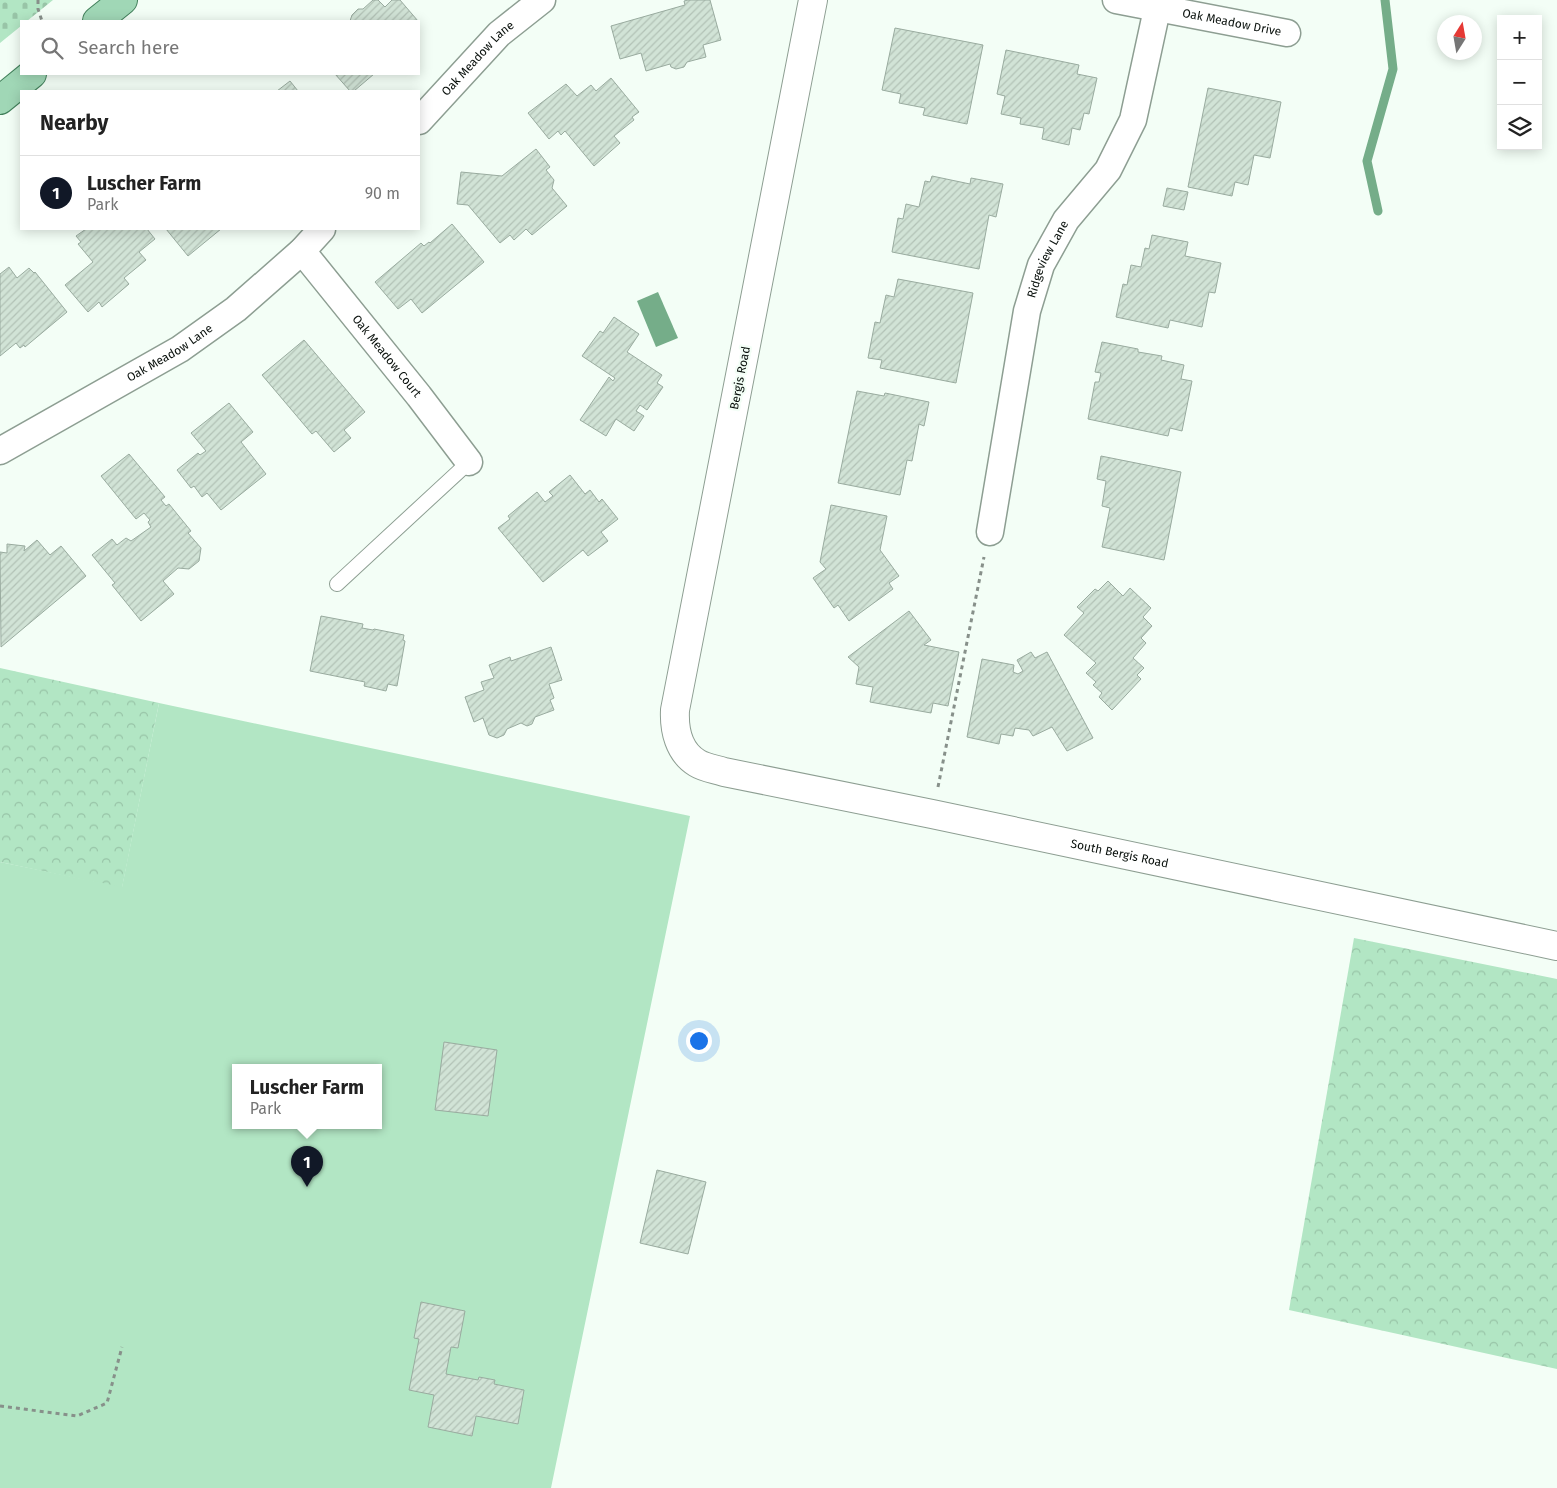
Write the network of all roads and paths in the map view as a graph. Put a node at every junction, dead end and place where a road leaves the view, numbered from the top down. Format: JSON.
{"nodes":[{"id":1,"x":38,"y":0,"type":"edge"},
{"id":2,"x":123,"y":0,"type":"edge"},
{"id":3,"x":542,"y":0,"type":"edge"},
{"id":4,"x":813,"y":0,"type":"edge"},
{"id":5,"x":1116,"y":0,"type":"edge"},
{"id":6,"x":1159,"y":4,"type":"edge"},
{"id":7,"x":42,"y":20,"type":"edge"},
{"id":8,"x":98,"y":20,"type":"edge"},
{"id":9,"x":1288,"y":33,"type":"dead end"},
{"id":10,"x":31,"y":75,"type":"edge"},
{"id":11,"x":0,"y":100,"type":"edge"},
{"id":12,"x":420,"y":120,"type":"edge"},
{"id":13,"x":321,"y":230,"type":"edge"},
{"id":14,"x":302,"y":251,"type":"junction"},
{"id":15,"x":0,"y":450,"type":"edge"},
{"id":16,"x":469,"y":462,"type":"joint"},
{"id":17,"x":990,"y":532,"type":"joint"},
{"id":18,"x":337,"y":584,"type":"dead end"},
{"id":19,"x":686,"y":753,"type":"joint"},
{"id":20,"x":932,"y":814,"type":"junction"},
{"id":21,"x":1557,"y":946,"type":"edge"},
{"id":22,"x":122,"y":1347,"type":"dead end"},
{"id":23,"x":0,"y":1406,"type":"edge"}],
"edges":[{"from":1,"to":7,"type":"path"},
{"from":2,"to":8,"type":"main road"},
{"from":3,"to":12,"type":"street","name":"Oak Meadow Lane"},
{"from":4,"to":19,"type":"street","name":"Bergis Road"},
{"from":5,"to":6,"type":"street","name":"Oak Meadow Drive"},
{"from":6,"to":9,"type":"street","name":"Oak Meadow Drive"},
{"from":6,"to":17,"type":"street","name":"Ridgeview Lane"},
{"from":10,"to":11,"type":"main road"},
{"from":13,"to":14,"type":"street","name":"Oak Meadow Lane"},
{"from":14,"to":15,"type":"street","name":"Oak Meadow Lane"},
{"from":14,"to":16,"type":"street","name":"Oak Meadow Court"},
{"from":16,"to":18,"type":"lane"},
{"from":17,"to":20,"type":"path"},
{"from":19,"to":20,"type":"street","name":"South Bergis Road"},
{"from":20,"to":21,"type":"street","name":"South Bergis Road"},
{"from":22,"to":23,"type":"path"}]}
